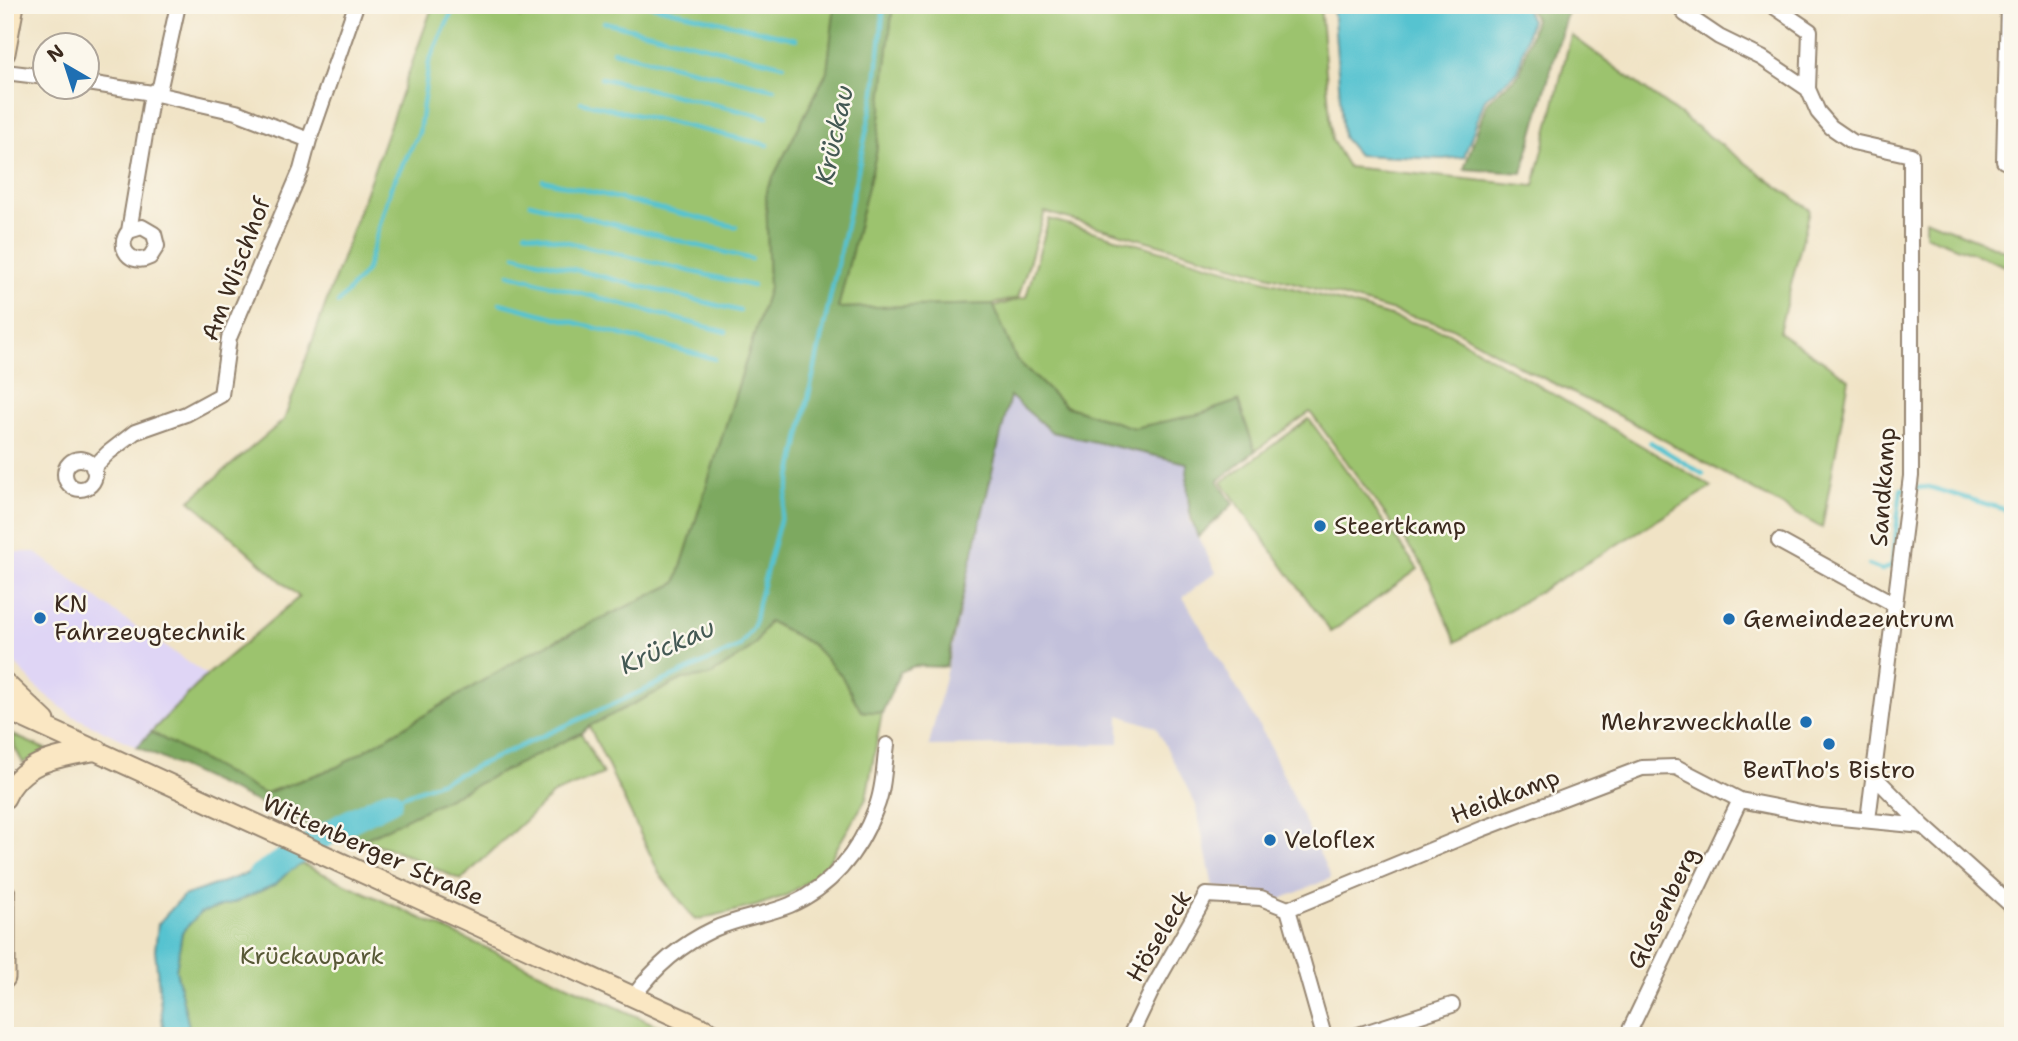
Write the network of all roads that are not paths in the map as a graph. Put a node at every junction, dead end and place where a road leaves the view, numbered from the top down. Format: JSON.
{"nodes":[{"id":1,"x":14,"y":5,"type":"edge"},
{"id":2,"x":178,"y":5,"type":"edge"},
{"id":3,"x":356,"y":5,"type":"edge"},
{"id":4,"x":1679,"y":5,"type":"edge"},
{"id":5,"x":1772,"y":5,"type":"edge"},
{"id":6,"x":2008,"y":5,"type":"edge"},
{"id":7,"x":5,"y":53,"type":"edge"},
{"id":8,"x":5,"y":72,"type":"edge"},
{"id":9,"x":32,"y":75,"type":"edge"},
{"id":10,"x":102,"y":85,"type":"edge"},
{"id":11,"x":1808,"y":89,"type":"junction"},
{"id":12,"x":152,"y":93,"type":"junction"},
{"id":13,"x":309,"y":140,"type":"junction"},
{"id":14,"x":2013,"y":164,"type":"edge"},
{"id":15,"x":130,"y":231,"type":"dead end"},
{"id":16,"x":93,"y":467,"type":"dead end"},
{"id":17,"x":1779,"y":541,"type":"dead end"},
{"id":18,"x":1894,"y":604,"type":"junction"},
{"id":19,"x":5,"y":683,"type":"edge"},
{"id":20,"x":5,"y":709,"type":"edge"},
{"id":21,"x":59,"y":733,"type":"junction"},
{"id":22,"x":887,"y":745,"type":"dead end"},
{"id":23,"x":98,"y":750,"type":"junction"},
{"id":24,"x":1875,"y":777,"type":"junction"},
{"id":25,"x":5,"y":798,"type":"edge"},
{"id":26,"x":1740,"y":800,"type":"junction"},
{"id":27,"x":1868,"y":820,"type":"junction"},
{"id":28,"x":1923,"y":827,"type":"junction"},
{"id":29,"x":5,"y":893,"type":"edge"},
{"id":30,"x":2013,"y":907,"type":"edge"},
{"id":31,"x":1288,"y":909,"type":"junction"},
{"id":32,"x":5,"y":978,"type":"edge"},
{"id":33,"x":634,"y":996,"type":"junction"},
{"id":34,"x":1452,"y":1004,"type":"dead end"},
{"id":35,"x":719,"y":1036,"type":"edge"},
{"id":36,"x":1130,"y":1036,"type":"edge"},
{"id":37,"x":1324,"y":1036,"type":"edge"},
{"id":38,"x":1355,"y":1036,"type":"edge"},
{"id":39,"x":1627,"y":1036,"type":"edge"}],
"edges":[{"from":1,"to":7,"type":"main road"},
{"from":2,"to":12,"type":"street"},
{"from":3,"to":13,"type":"street","name":"Am Wischhof"},
{"from":4,"to":11,"type":"street"},
{"from":5,"to":11,"type":"street"},
{"from":6,"to":14,"type":"street"},
{"from":8,"to":9,"type":"street"},
{"from":10,"to":12,"type":"street"},
{"from":11,"to":18,"type":"street","name":"Sandkamp"},
{"from":12,"to":13,"type":"street"},
{"from":12,"to":15,"type":"street"},
{"from":13,"to":16,"type":"street","name":"Am Wischhof"},
{"from":17,"to":18,"type":"street"},
{"from":18,"to":24,"type":"street","name":"Sandkamp"},
{"from":19,"to":21,"type":"main road"},
{"from":20,"to":21,"type":"main road","name":"Wittenberger Straße"},
{"from":21,"to":23,"type":"main road","name":"Wittenberger Straße"},
{"from":22,"to":33,"type":"street"},
{"from":23,"to":25,"type":"main road"},
{"from":23,"to":33,"type":"main road","name":"Wittenberger Straße"},
{"from":24,"to":27,"type":"street","name":"Sandkamp"},
{"from":24,"to":28,"type":"street"},
{"from":26,"to":27,"type":"street","name":"Heidkamp"},
{"from":26,"to":31,"type":"street","name":"Heidkamp"},
{"from":26,"to":39,"type":"street","name":"Glasenberg"},
{"from":27,"to":28,"type":"street","name":"Heidkamp"},
{"from":28,"to":30,"type":"street"},
{"from":29,"to":32,"type":"main road"},
{"from":31,"to":36,"type":"street","name":"Höseleck"},
{"from":31,"to":37,"type":"street"},
{"from":33,"to":35,"type":"main road","name":"Wittenberger Straße"},
{"from":34,"to":38,"type":"street"}]}
